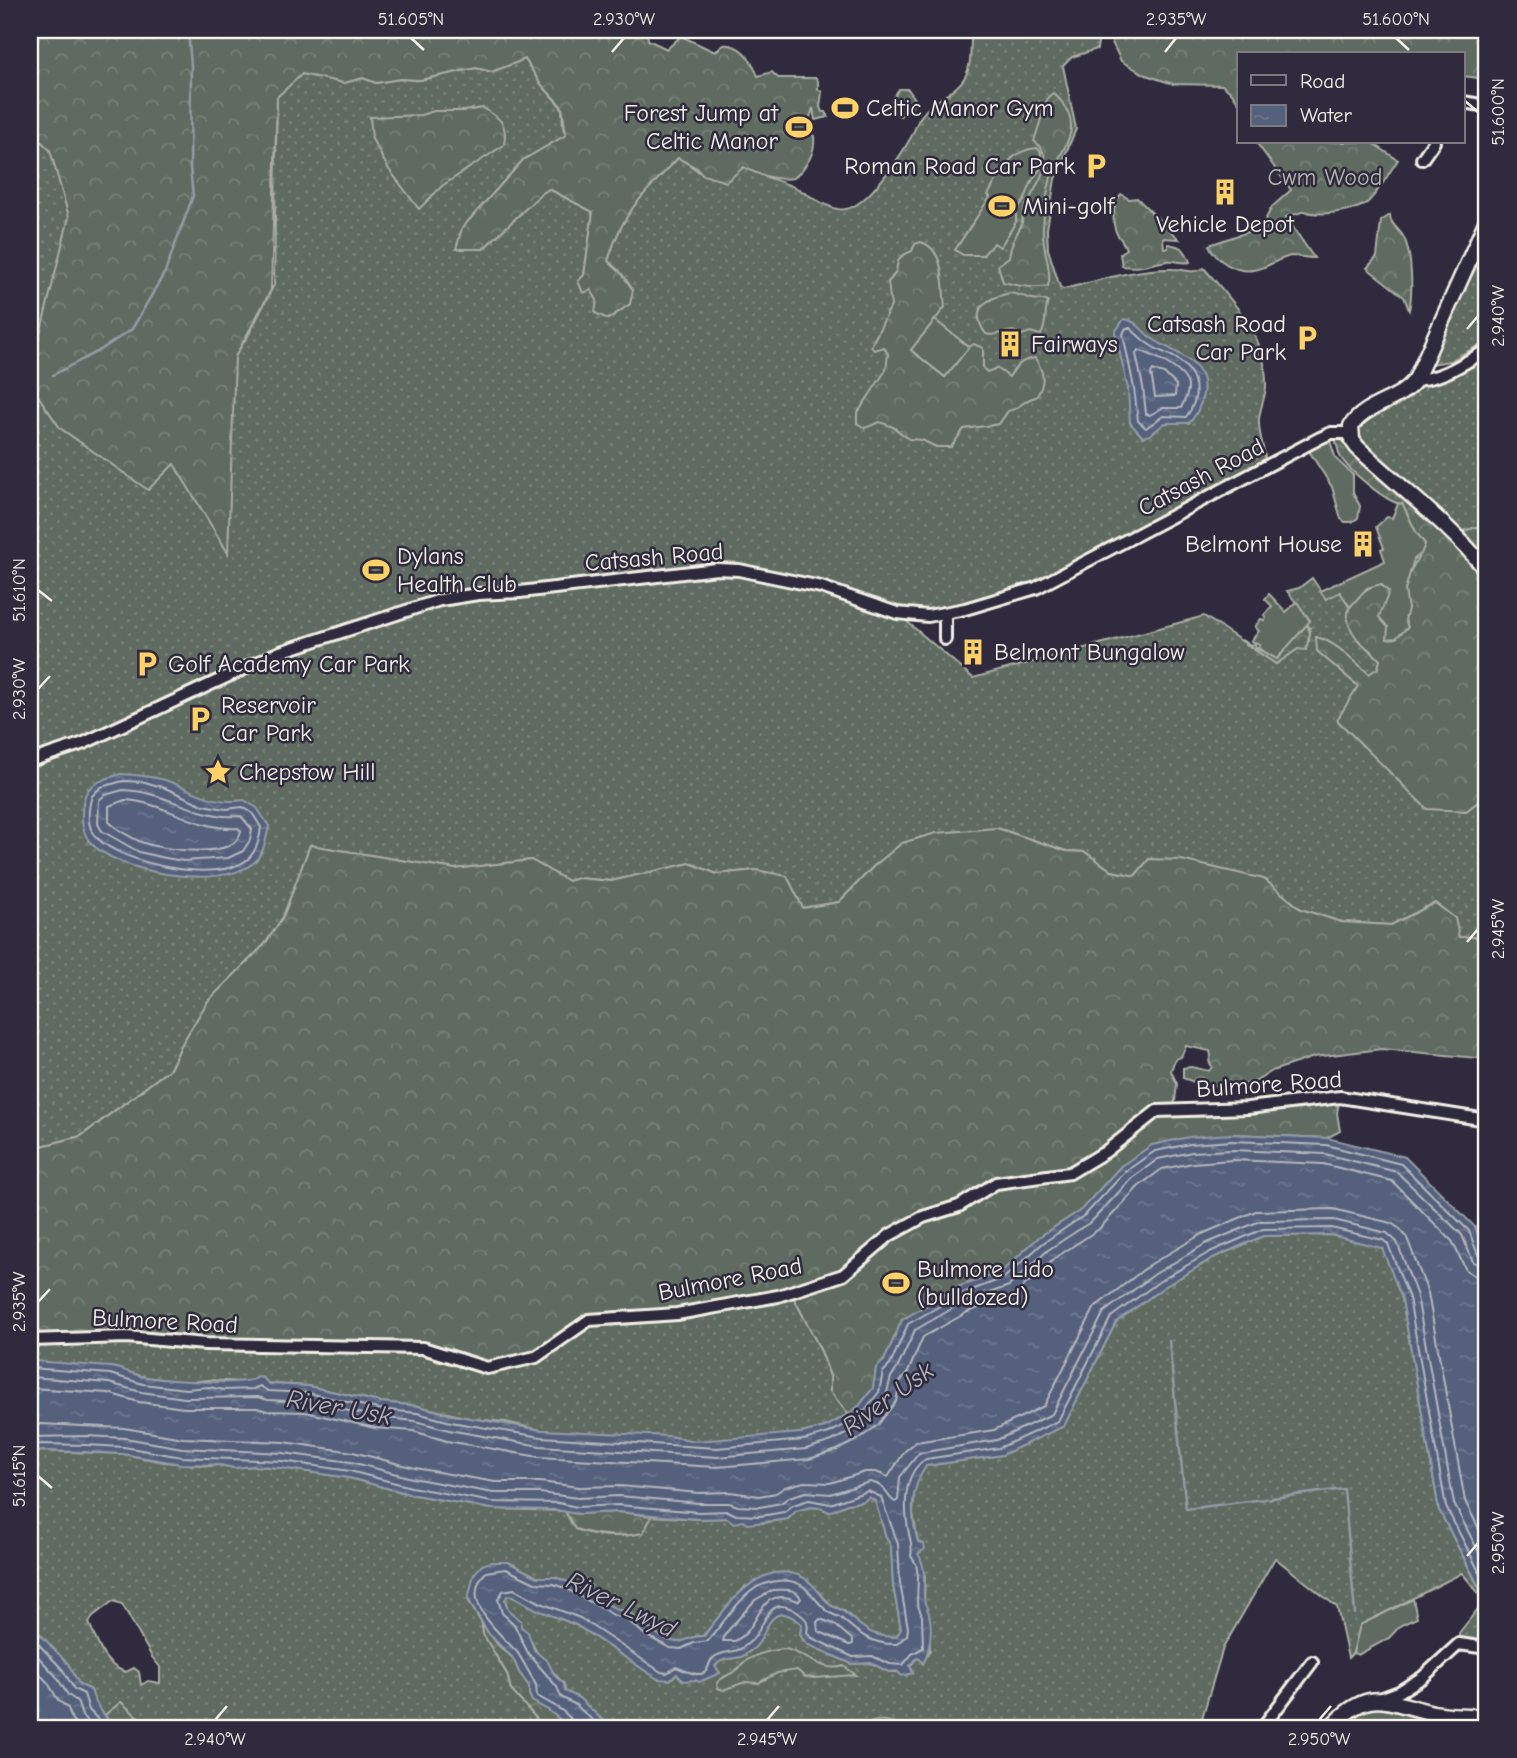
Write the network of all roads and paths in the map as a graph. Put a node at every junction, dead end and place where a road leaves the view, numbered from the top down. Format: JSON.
{"nodes":[{"id":1,"x":1464,"y":102,"type":"edge"},
{"id":2,"x":1487,"y":106,"type":"edge"},
{"id":3,"x":1433,"y":144,"type":"edge"},
{"id":4,"x":1422,"y":159,"type":"dead end"},
{"id":5,"x":1487,"y":220,"type":"edge"},
{"id":6,"x":1487,"y":350,"type":"edge"},
{"id":7,"x":1416,"y":379,"type":"junction"},
{"id":8,"x":1351,"y":433,"type":"junction"},
{"id":9,"x":1487,"y":571,"type":"edge"},
{"id":10,"x":945,"y":613,"type":"junction"},
{"id":11,"x":945,"y":639,"type":"dead end"},
{"id":12,"x":30,"y":761,"type":"edge"},
{"id":13,"x":1487,"y":1120,"type":"edge"},
{"id":14,"x":30,"y":1340,"type":"edge"},
{"id":15,"x":1487,"y":1647,"type":"edge"},
{"id":16,"x":1312,"y":1662,"type":"dead end"},
{"id":17,"x":1380,"y":1699,"type":"junction"},
{"id":18,"x":1487,"y":1716,"type":"edge"},
{"id":19,"x":1262,"y":1728,"type":"edge"},
{"id":20,"x":1330,"y":1728,"type":"edge"}],
"edges":[{"from":1,"to":2,"type":"street"},
{"from":3,"to":4,"type":"street"},
{"from":5,"to":7,"type":"main road"},
{"from":6,"to":7,"type":"street"},
{"from":7,"to":8,"type":"main road"},
{"from":8,"to":9,"type":"main road"},
{"from":8,"to":10,"type":"street","name":"Catsash Road"},
{"from":10,"to":11,"type":"street"},
{"from":10,"to":12,"type":"street","name":"Catsash Road"},
{"from":13,"to":14,"type":"street","name":"Bulmore Road"},
{"from":15,"to":17,"type":"street"},
{"from":16,"to":19,"type":"street"},
{"from":17,"to":18,"type":"main road"},
{"from":17,"to":20,"type":"main road"}]}
